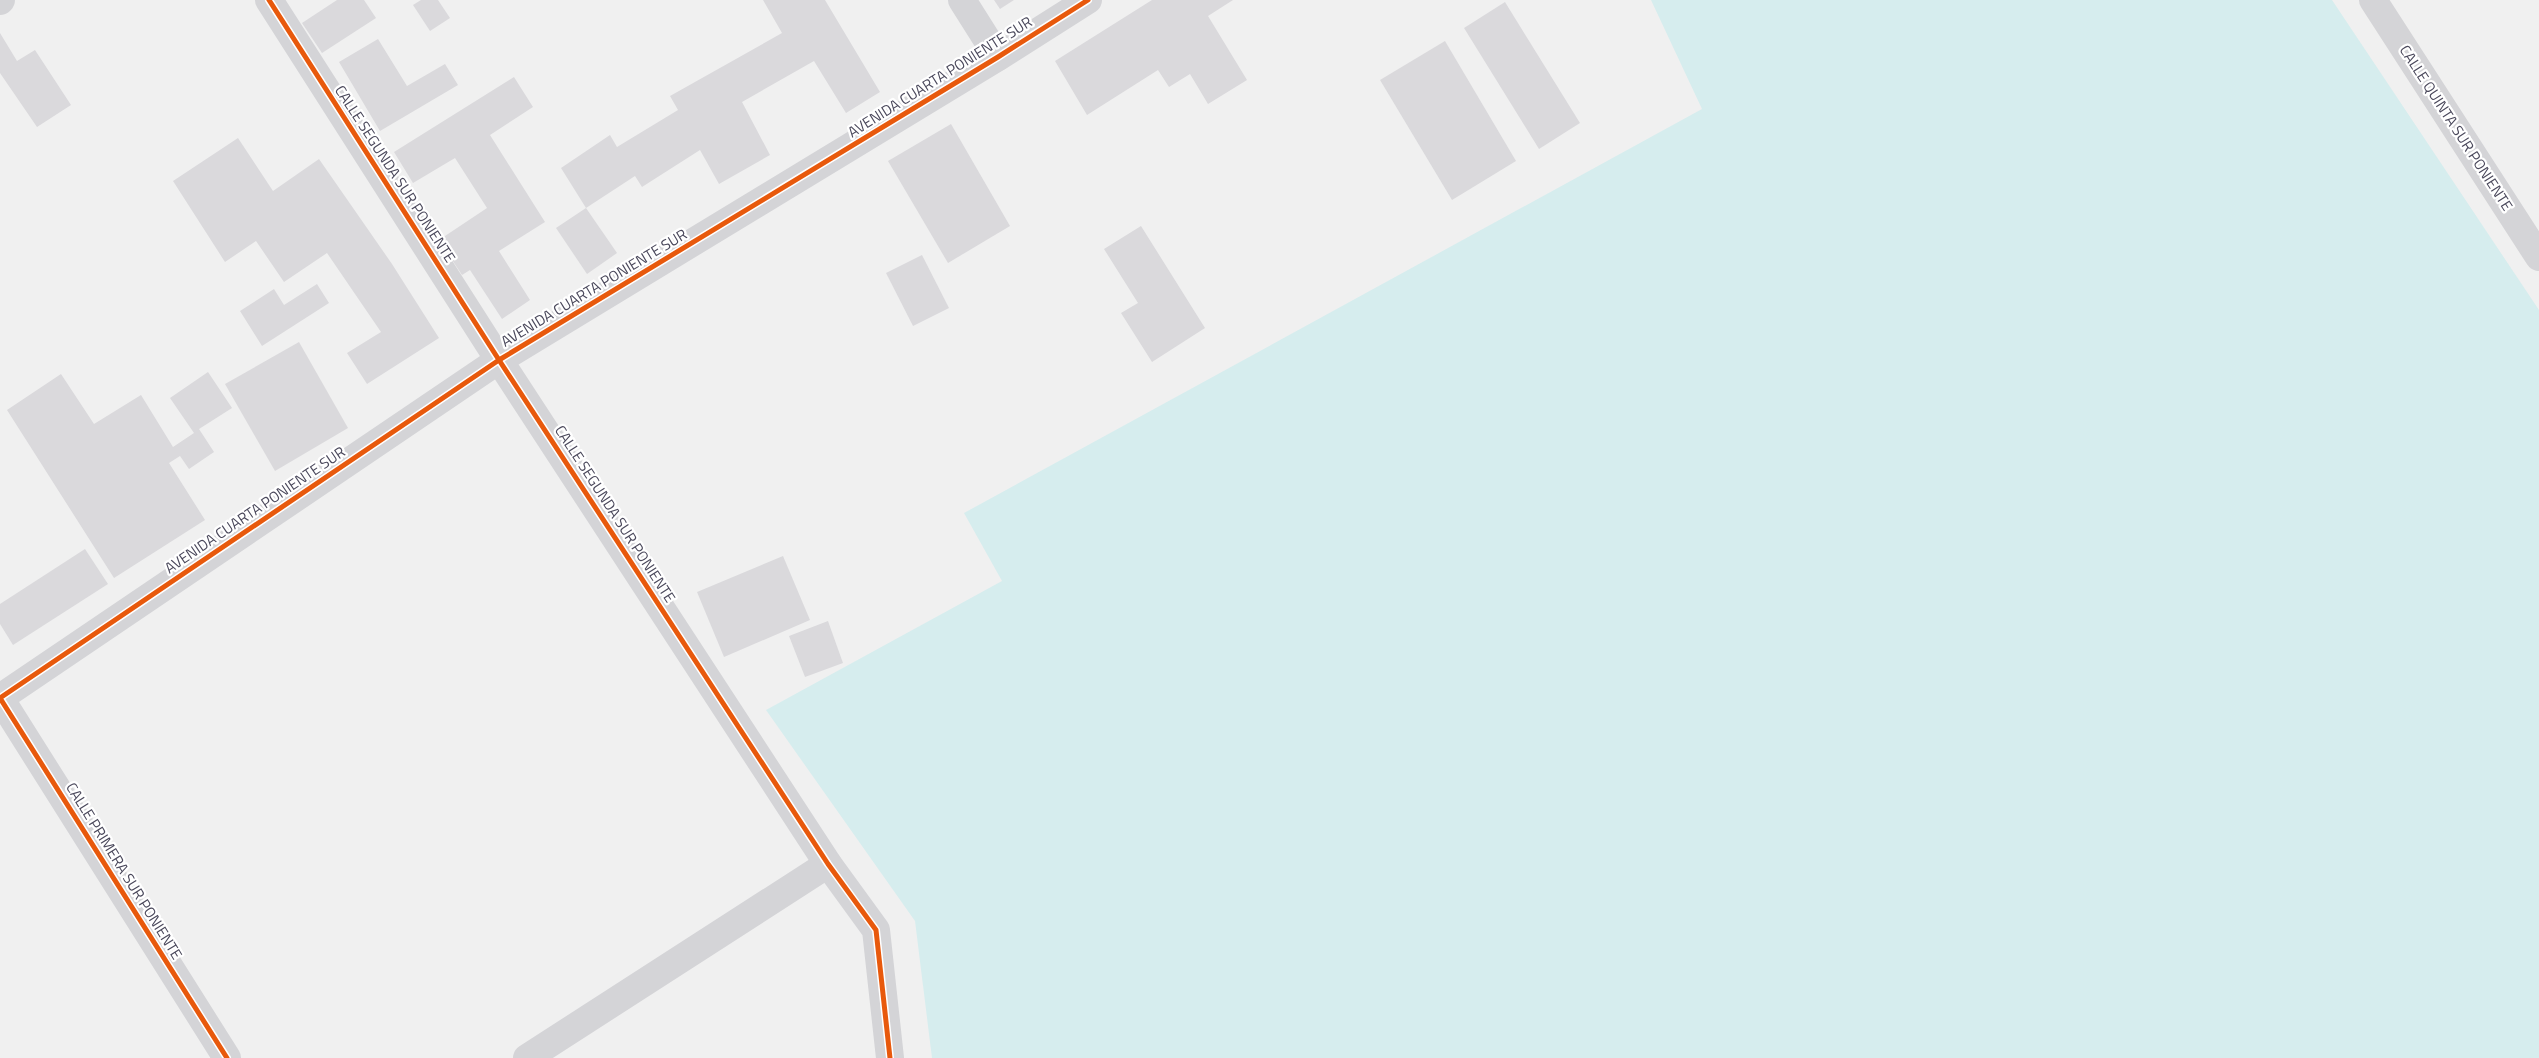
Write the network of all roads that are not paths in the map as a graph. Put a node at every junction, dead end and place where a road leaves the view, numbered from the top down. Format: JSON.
{"nodes":[{"id":1,"x":269,"y":0,"type":"edge"},
{"id":2,"x":962,"y":0,"type":"edge"},
{"id":3,"x":1088,"y":0,"type":"edge"},
{"id":4,"x":2373,"y":0,"type":"edge"},
{"id":5,"x":998,"y":57,"type":"junction"},
{"id":6,"x":2539,"y":257,"type":"edge"},
{"id":7,"x":499,"y":360,"type":"junction"},
{"id":8,"x":0,"y":698,"type":"edge"},
{"id":9,"x":828,"y":864,"type":"junction"},
{"id":10,"x":227,"y":1058,"type":"edge"},
{"id":11,"x":527,"y":1058,"type":"edge"},
{"id":12,"x":890,"y":1058,"type":"edge"}],
"edges":[{"from":1,"to":7,"type":"street","name":"CALLE SEGUNDA SUR PONIENTE"},
{"from":2,"to":5,"type":"street"},
{"from":3,"to":5,"type":"street","name":"AVENIDA CUARTA PONIENTE SUR"},
{"from":4,"to":6,"type":"street","name":"CALLE QUINTA SUR PONIENTE"},
{"from":5,"to":7,"type":"street","name":"AVENIDA CUARTA PONIENTE SUR"},
{"from":7,"to":8,"type":"street","name":"AVENIDA CUARTA PONIENTE SUR"},
{"from":7,"to":9,"type":"street","name":"CALLE SEGUNDA SUR PONIENTE"},
{"from":8,"to":10,"type":"street","name":"CALLE PRIMERA SUR PONIENTE"},
{"from":9,"to":11,"type":"street"},
{"from":9,"to":12,"type":"street","name":"CALLE SEGUNDA SUR PONIENTE"}]}
